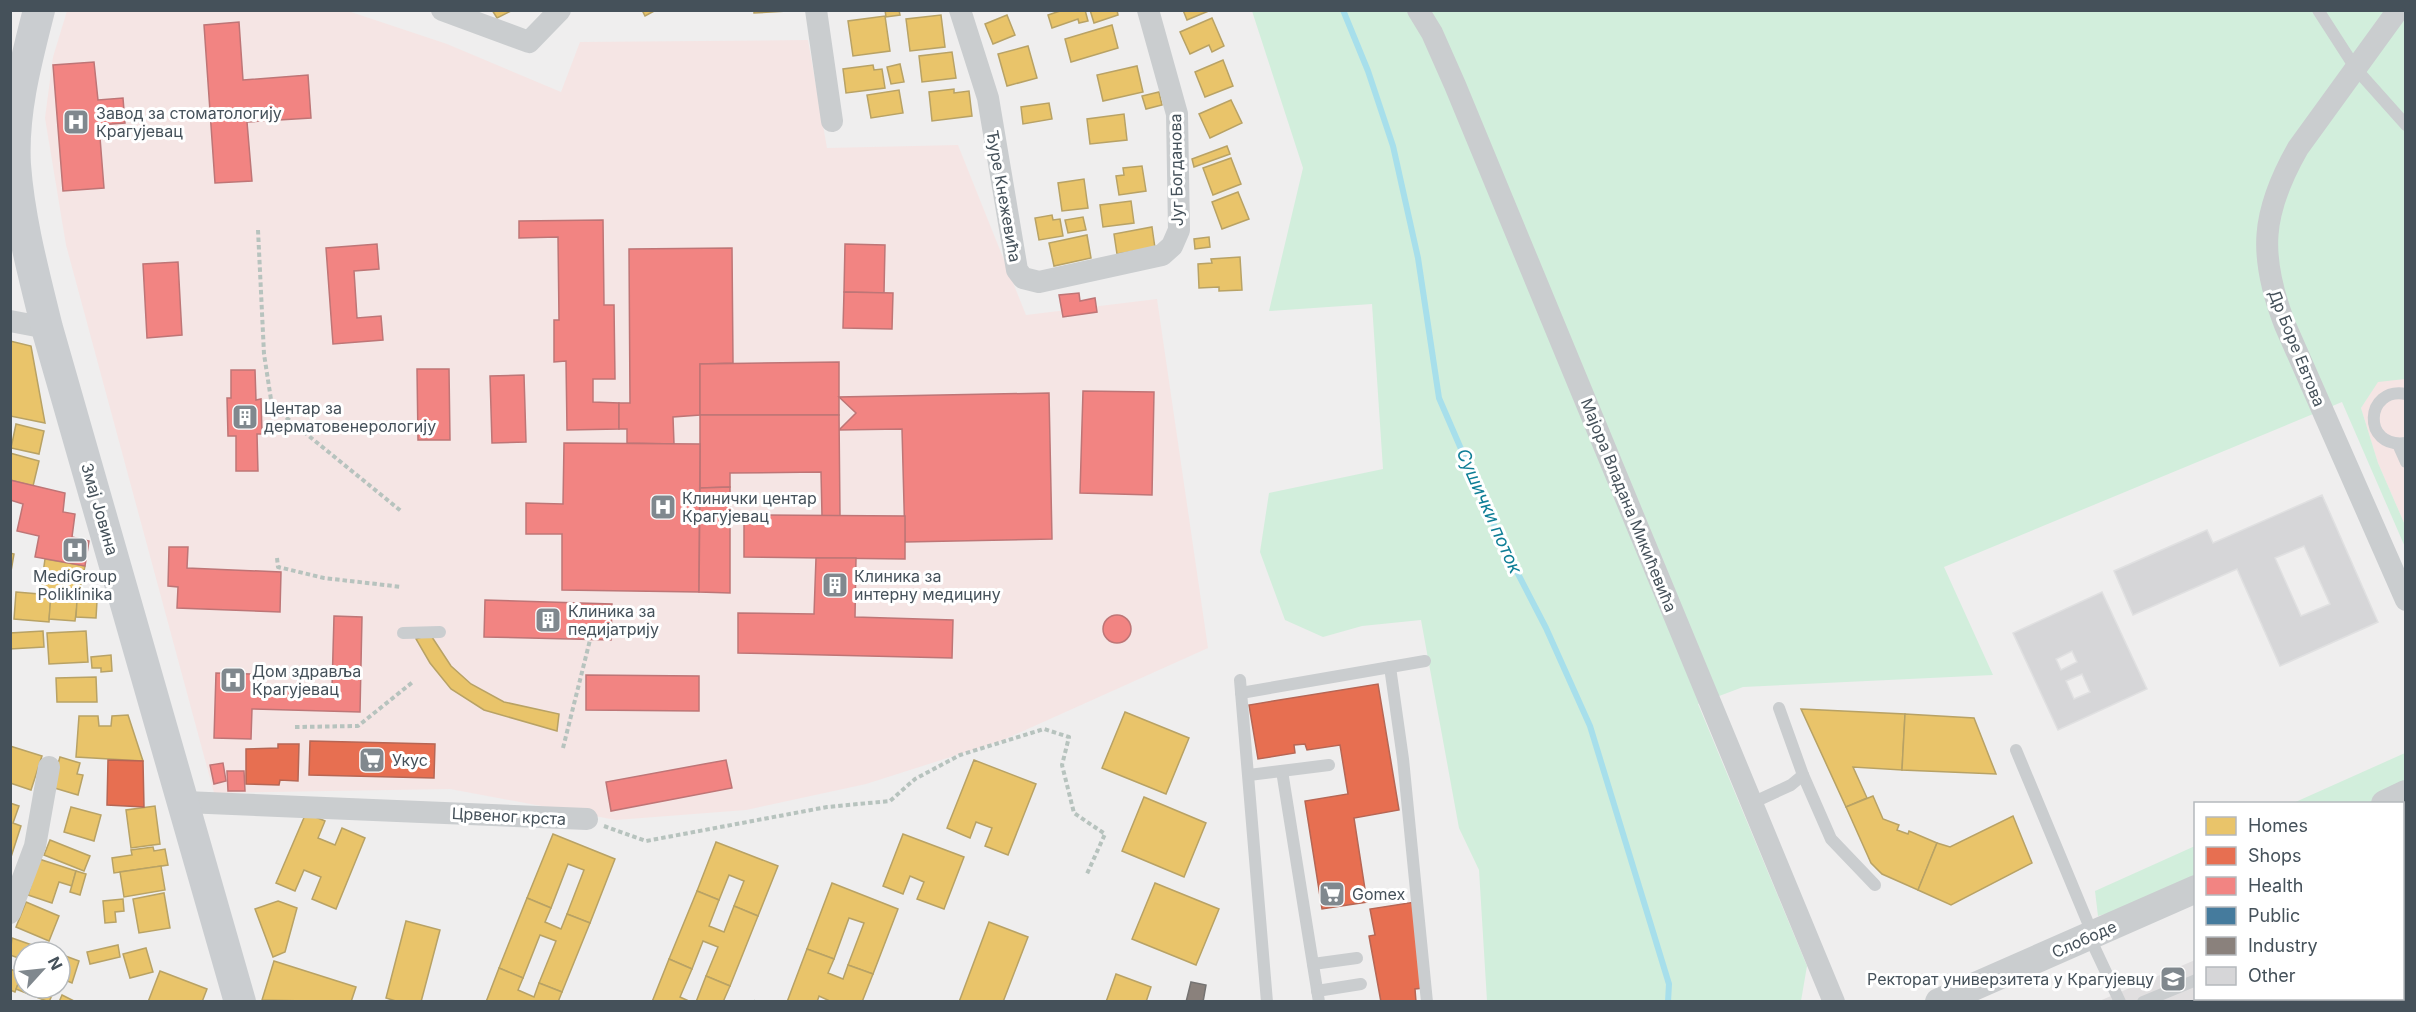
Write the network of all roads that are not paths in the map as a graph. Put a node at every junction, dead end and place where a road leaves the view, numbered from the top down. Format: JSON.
{"nodes":[{"id":1,"x":39,"y":10,"type":"edge"},
{"id":2,"x":442,"y":10,"type":"edge"},
{"id":3,"x":560,"y":10,"type":"edge"},
{"id":4,"x":816,"y":10,"type":"edge"},
{"id":5,"x":960,"y":10,"type":"edge"},
{"id":6,"x":1148,"y":10,"type":"edge"},
{"id":7,"x":1418,"y":10,"type":"edge"},
{"id":8,"x":2318,"y":10,"type":"edge"},
{"id":9,"x":2398,"y":10,"type":"edge"},
{"id":10,"x":2356,"y":69,"type":"junction"},
{"id":11,"x":832,"y":121,"type":"dead end"},
{"id":12,"x":2406,"y":125,"type":"edge"},
{"id":13,"x":13,"y":164,"type":"edge"},
{"id":14,"x":1162,"y":255,"type":"joint"},
{"id":15,"x":10,"y":321,"type":"edge"},
{"id":16,"x":47,"y":328,"type":"junction"},
{"id":17,"x":2404,"y":393,"type":"edge"},
{"id":18,"x":2402,"y":444,"type":"edge"},
{"id":19,"x":2406,"y":462,"type":"edge"},
{"id":20,"x":2406,"y":600,"type":"edge"},
{"id":21,"x":403,"y":633,"type":"dead end"},
{"id":22,"x":440,"y":633,"type":"dead end"},
{"id":23,"x":1425,"y":661,"type":"dead end"},
{"id":24,"x":1390,"y":667,"type":"junction"},
{"id":25,"x":1240,"y":680,"type":"dead end"},
{"id":26,"x":1241,"y":693,"type":"junction"},
{"id":27,"x":1779,"y":708,"type":"dead end"},
{"id":28,"x":2016,"y":750,"type":"dead end"},
{"id":29,"x":1329,"y":765,"type":"dead end"},
{"id":30,"x":49,"y":767,"type":"dead end"},
{"id":31,"x":1282,"y":771,"type":"junction"},
{"id":32,"x":1249,"y":774,"type":"junction"},
{"id":33,"x":1803,"y":775,"type":"junction"},
{"id":34,"x":2406,"y":794,"type":"edge"},
{"id":35,"x":185,"y":802,"type":"junction"},
{"id":36,"x":2389,"y":802,"type":"edge"},
{"id":37,"x":1752,"y":803,"type":"junction"},
{"id":38,"x":587,"y":819,"type":"road end"},
{"id":39,"x":1875,"y":885,"type":"dead end"},
{"id":40,"x":2194,"y":890,"type":"edge"},
{"id":41,"x":10,"y":914,"type":"edge"},
{"id":42,"x":2091,"y":936,"type":"junction"},
{"id":43,"x":1357,"y":958,"type":"dead end"},
{"id":44,"x":1313,"y":964,"type":"junction"},
{"id":45,"x":2194,"y":981,"type":"edge"},
{"id":46,"x":1361,"y":984,"type":"dead end"},
{"id":47,"x":1318,"y":996,"type":"edge"},
{"id":48,"x":240,"y":1002,"type":"edge"},
{"id":49,"x":1267,"y":1002,"type":"edge"},
{"id":50,"x":1427,"y":1002,"type":"edge"},
{"id":51,"x":1834,"y":1002,"type":"edge"},
{"id":52,"x":1939,"y":1002,"type":"edge"},
{"id":53,"x":2120,"y":1002,"type":"edge"},
{"id":54,"x":2143,"y":1002,"type":"edge"}],
"edges":[{"from":1,"to":13,"type":"main road","name":"Змај Јовина"},
{"from":2,"to":3,"type":"street"},
{"from":4,"to":11,"type":"street"},
{"from":5,"to":14,"type":"street","name":"Ђуре Кнежевића"},
{"from":6,"to":14,"type":"street","name":"Југ Богданова"},
{"from":7,"to":37,"type":"street","name":"Мајора Владана Микићевића"},
{"from":8,"to":10,"type":"lane"},
{"from":9,"to":10,"type":"street","name":"Др Боре Евтова"},
{"from":10,"to":12,"type":"lane"},
{"from":10,"to":20,"type":"street","name":"Др Боре Евтова"},
{"from":13,"to":16,"type":"main road","name":"Змај Јовина"},
{"from":15,"to":16,"type":"street"},
{"from":16,"to":35,"type":"main road","name":"Змај Јовина"},
{"from":17,"to":18,"type":"lane"},
{"from":18,"to":19,"type":"lane"},
{"from":21,"to":22,"type":"lane"},
{"from":23,"to":24,"type":"lane"},
{"from":24,"to":26,"type":"lane"},
{"from":24,"to":50,"type":"lane"},
{"from":25,"to":26,"type":"lane"},
{"from":26,"to":32,"type":"lane"},
{"from":27,"to":33,"type":"lane"},
{"from":28,"to":42,"type":"lane"},
{"from":29,"to":31,"type":"lane"},
{"from":30,"to":41,"type":"street"},
{"from":31,"to":32,"type":"lane"},
{"from":31,"to":44,"type":"lane"},
{"from":32,"to":49,"type":"lane"},
{"from":33,"to":37,"type":"lane"},
{"from":33,"to":39,"type":"lane"},
{"from":34,"to":36,"type":"street"},
{"from":35,"to":38,"type":"street","name":"Црвеног крста"},
{"from":35,"to":48,"type":"main road","name":"Змај Јовина"},
{"from":37,"to":51,"type":"street","name":"Мајора Владана Микићевића"},
{"from":40,"to":42,"type":"street","name":"Слободе"},
{"from":42,"to":52,"type":"street","name":"Слободе"},
{"from":42,"to":53,"type":"lane"},
{"from":43,"to":44,"type":"lane"},
{"from":44,"to":47,"type":"lane"},
{"from":45,"to":54,"type":"lane"},
{"from":46,"to":47,"type":"lane"}]}
